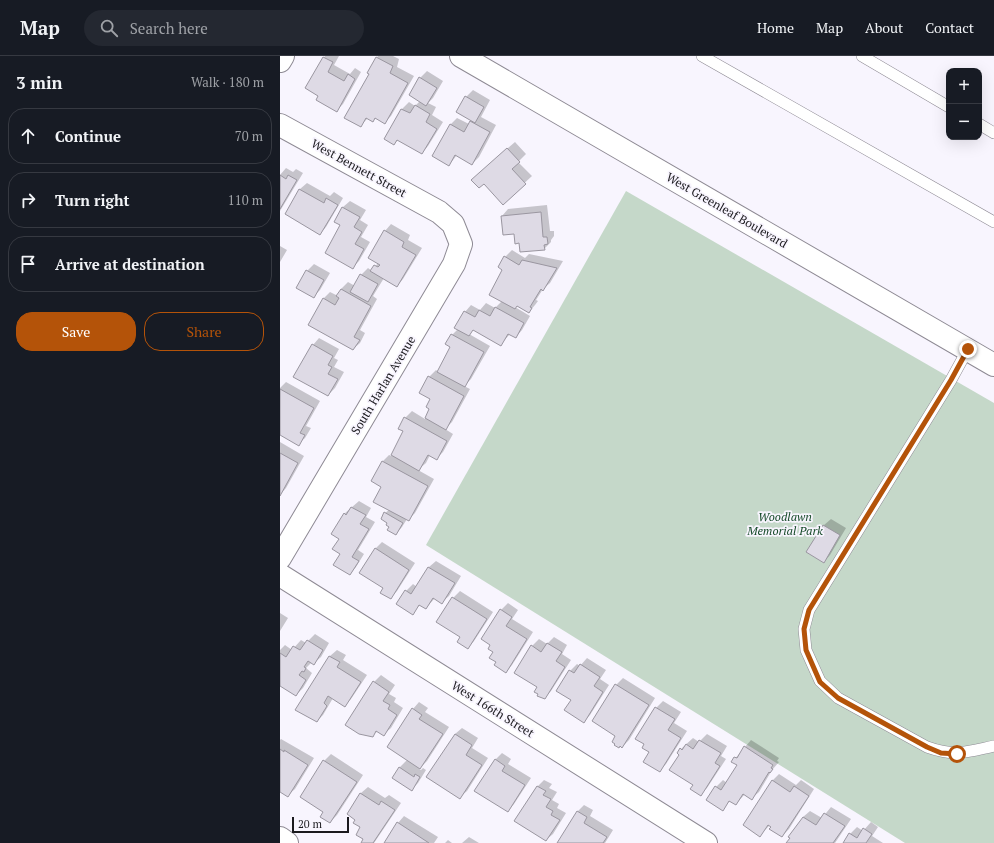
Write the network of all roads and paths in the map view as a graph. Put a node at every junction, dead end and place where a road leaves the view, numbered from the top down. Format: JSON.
{"nodes":[{"id":1,"x":283,"y":56,"type":"edge"},
{"id":2,"x":461,"y":56,"type":"edge"},
{"id":3,"x":702,"y":56,"type":"edge"},
{"id":4,"x":862,"y":56,"type":"edge"},
{"id":5,"x":280,"y":61,"type":"edge"},
{"id":6,"x":946,"y":105,"type":"edge"},
{"id":7,"x":280,"y":125,"type":"edge"},
{"id":8,"x":982,"y":126,"type":"edge"},
{"id":9,"x":994,"y":133,"type":"edge"},
{"id":10,"x":439,"y":212,"type":"joint"},
{"id":11,"x":994,"y":222,"type":"edge"},
{"id":12,"x":968,"y":349,"type":"junction"},
{"id":13,"x":994,"y":365,"type":"edge"},
{"id":14,"x":280,"y":558,"type":"edge"},
{"id":15,"x":280,"y":575,"type":"edge"},
{"id":16,"x":994,"y":746,"type":"edge"},
{"id":17,"x":280,"y":838,"type":"edge"},
{"id":18,"x":287,"y":843,"type":"edge"},
{"id":19,"x":706,"y":843,"type":"edge"}],
"edges":[{"from":1,"to":5,"type":"street"},
{"from":2,"to":12,"type":"street","name":"West Greenleaf Boulevard"},
{"from":3,"to":11,"type":"lane"},
{"from":4,"to":6,"type":"lane"},
{"from":7,"to":10,"type":"street","name":"West Bennett Street"},
{"from":8,"to":9,"type":"lane"},
{"from":10,"to":14,"type":"street","name":"South Harlan Avenue"},
{"from":12,"to":13,"type":"street","name":"West Greenleaf Boulevard"},
{"from":12,"to":16,"type":"lane"},
{"from":15,"to":19,"type":"street","name":"West 166th Street"},
{"from":17,"to":18,"type":"street"}]}
